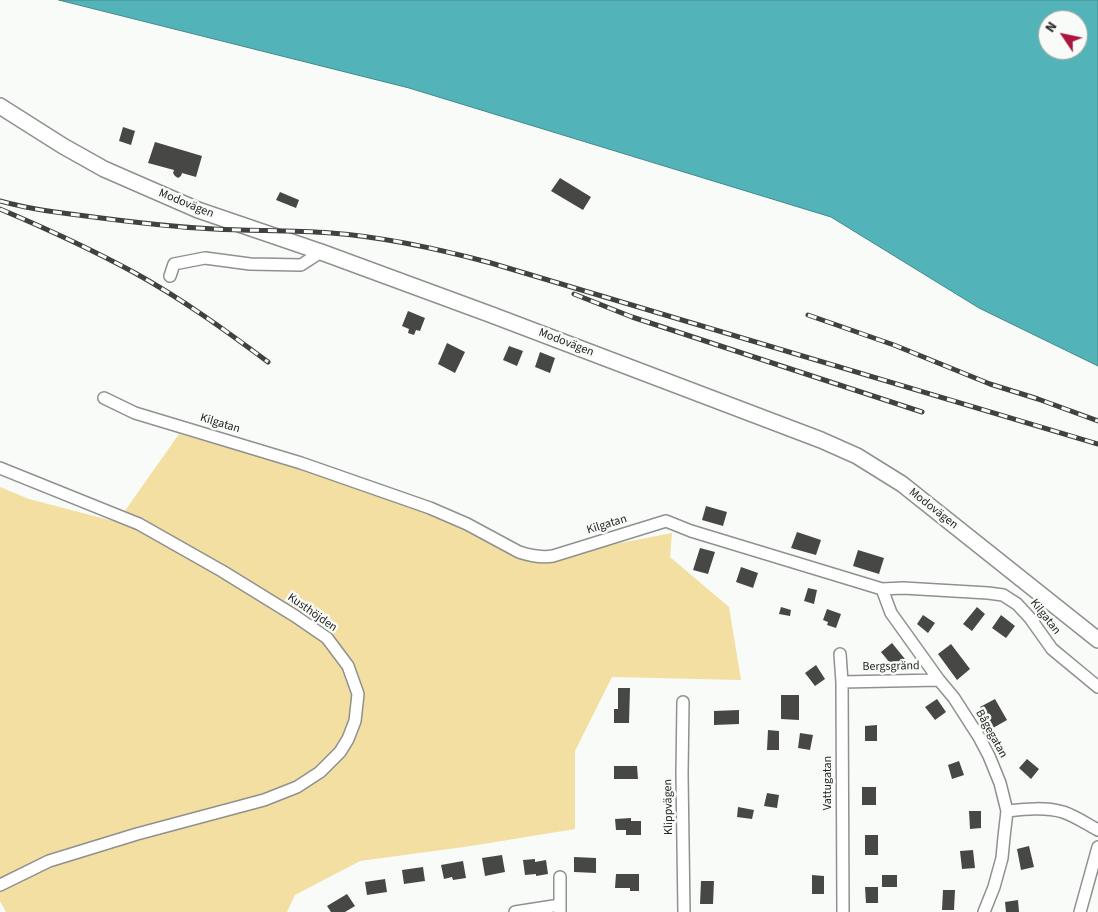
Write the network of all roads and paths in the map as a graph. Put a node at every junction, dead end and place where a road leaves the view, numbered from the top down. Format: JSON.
{"nodes":[{"id":1,"x":0,"y":106,"type":"edge"},
{"id":2,"x":321,"y":252,"type":"junction"},
{"id":3,"x":170,"y":276,"type":"dead end"},
{"id":4,"x":104,"y":398,"type":"dead end"},
{"id":5,"x":0,"y":468,"type":"edge"},
{"id":6,"x":882,"y":589,"type":"junction"},
{"id":7,"x":1098,"y":640,"type":"edge"},
{"id":8,"x":840,"y":654,"type":"dead end"},
{"id":9,"x":939,"y":680,"type":"junction"},
{"id":10,"x":842,"y":682,"type":"junction"},
{"id":11,"x":1098,"y":687,"type":"edge"},
{"id":12,"x":682,"y":702,"type":"dead end"},
{"id":13,"x":1007,"y":810,"type":"junction"},
{"id":14,"x":1098,"y":830,"type":"edge"},
{"id":15,"x":1098,"y":848,"type":"edge"},
{"id":16,"x":560,"y":877,"type":"dead end"},
{"id":17,"x":0,"y":885,"type":"edge"},
{"id":18,"x":560,"y":909,"type":"edge"},
{"id":19,"x":515,"y":912,"type":"edge"},
{"id":20,"x":684,"y":912,"type":"edge"},
{"id":21,"x":843,"y":912,"type":"edge"},
{"id":22,"x":984,"y":912,"type":"edge"},
{"id":23,"x":1080,"y":912,"type":"edge"}],
"edges":[{"from":1,"to":2,"type":"main road","name":"Modovägen"},
{"from":2,"to":3,"type":"street"},
{"from":2,"to":7,"type":"main road","name":"Modovägen"},
{"from":4,"to":6,"type":"street","name":"Kilgatan"},
{"from":5,"to":17,"type":"street","name":"Kusthöjden"},
{"from":6,"to":9,"type":"street","name":"Bågegatan"},
{"from":6,"to":11,"type":"street","name":"Kilgatan"},
{"from":8,"to":10,"type":"street","name":"Vattugatan"},
{"from":9,"to":10,"type":"street","name":"Bergsgränd"},
{"from":9,"to":13,"type":"street","name":"Bågegatan"},
{"from":10,"to":21,"type":"street","name":"Vattugatan"},
{"from":12,"to":20,"type":"street","name":"Klippvägen"},
{"from":13,"to":14,"type":"street"},
{"from":13,"to":22,"type":"street","name":"Bågegatan"},
{"from":15,"to":23,"type":"street"},
{"from":16,"to":18,"type":"street"},
{"from":18,"to":19,"type":"street"}]}
